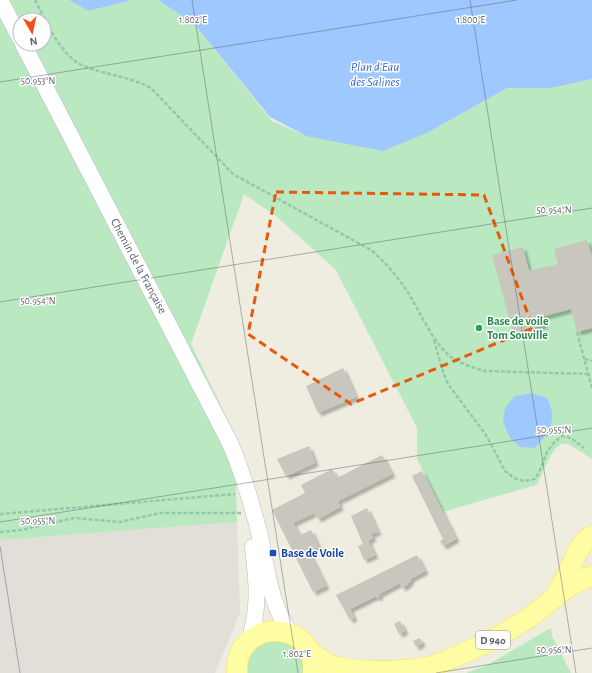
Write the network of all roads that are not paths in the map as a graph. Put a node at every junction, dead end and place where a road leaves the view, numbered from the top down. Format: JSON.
{"nodes":[{"id":1,"x":0,"y":0,"type":"edge"},
{"id":2,"x":12,"y":23,"type":"edge"},
{"id":3,"x":27,"y":52,"type":"edge"},
{"id":4,"x":248,"y":492,"type":"junction"},
{"id":5,"x":592,"y":536,"type":"edge"},
{"id":6,"x":578,"y":553,"type":"junction"},
{"id":7,"x":592,"y":576,"type":"edge"},
{"id":8,"x":548,"y":604,"type":"junction"},
{"id":9,"x":291,"y":634,"type":"junction"},
{"id":10,"x":249,"y":642,"type":"junction"},
{"id":11,"x":310,"y":652,"type":"junction"},
{"id":12,"x":423,"y":670,"type":"edge"},
{"id":13,"x":237,"y":673,"type":"edge"},
{"id":14,"x":313,"y":673,"type":"edge"}],
"edges":[{"from":1,"to":2,"type":"street"},
{"from":3,"to":4,"type":"street","name":"Chemin de la Française"},
{"from":4,"to":9,"type":"street","name":"Chemin de la Française"},
{"from":4,"to":10,"type":"street","name":"Chemin de la Française"},
{"from":5,"to":6,"type":"main road"},
{"from":6,"to":7,"type":"main road"},
{"from":6,"to":8,"type":"main road","number":"D 940"},
{"from":7,"to":8,"type":"main road","number":"D 940"},
{"from":8,"to":12,"type":"main road","number":"D 940"},
{"from":9,"to":10,"type":"main road"},
{"from":9,"to":11,"type":"main road"},
{"from":10,"to":13,"type":"main road"},
{"from":11,"to":12,"type":"main road","number":"D 940"},
{"from":11,"to":14,"type":"main road"}]}
